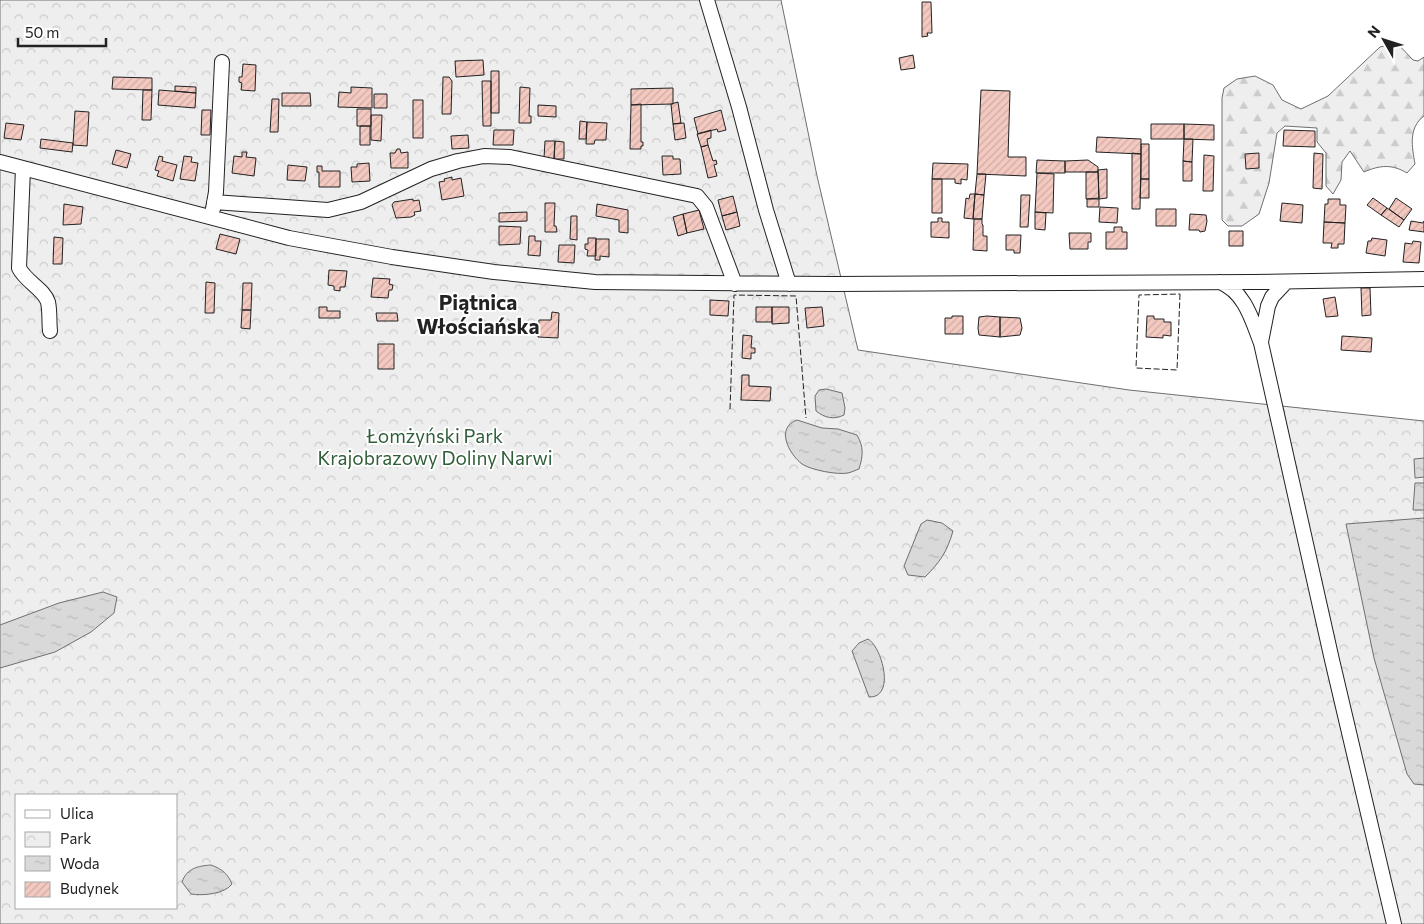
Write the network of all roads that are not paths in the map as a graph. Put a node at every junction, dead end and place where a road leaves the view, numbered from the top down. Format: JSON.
{"nodes":[{"id":1,"x":707,"y":0,"type":"edge"},
{"id":2,"x":222,"y":62,"type":"dead end"},
{"id":3,"x":0,"y":162,"type":"edge"},
{"id":4,"x":23,"y":168,"type":"junction"},
{"id":5,"x":214,"y":202,"type":"junction"},
{"id":6,"x":212,"y":218,"type":"junction"},
{"id":7,"x":1424,"y":279,"type":"edge"},
{"id":8,"x":1219,"y":282,"type":"junction"},
{"id":9,"x":1252,"y":282,"type":"junction"},
{"id":10,"x":1286,"y":282,"type":"junction"},
{"id":11,"x":735,"y":284,"type":"junction"},
{"id":12,"x":789,"y":284,"type":"junction"},
{"id":13,"x":1248,"y":311,"type":"junction"},
{"id":14,"x":1266,"y":315,"type":"junction"},
{"id":15,"x":50,"y":331,"type":"dead end"},
{"id":16,"x":1261,"y":343,"type":"junction"},
{"id":17,"x":1394,"y":924,"type":"edge"}],
"edges":[{"from":1,"to":12,"type":"street"},
{"from":2,"to":5,"type":"street"},
{"from":3,"to":4,"type":"street"},
{"from":4,"to":6,"type":"street"},
{"from":4,"to":15,"type":"street"},
{"from":5,"to":6,"type":"street"},
{"from":5,"to":11,"type":"street"},
{"from":6,"to":11,"type":"street"},
{"from":7,"to":10,"type":"street"},
{"from":8,"to":9,"type":"street"},
{"from":8,"to":12,"type":"street"},
{"from":8,"to":13,"type":"street"},
{"from":9,"to":10,"type":"street"},
{"from":9,"to":13,"type":"street"},
{"from":9,"to":14,"type":"street"},
{"from":10,"to":14,"type":"street"},
{"from":11,"to":12,"type":"street"},
{"from":13,"to":16,"type":"street"},
{"from":14,"to":16,"type":"street"},
{"from":16,"to":17,"type":"street"}]}
